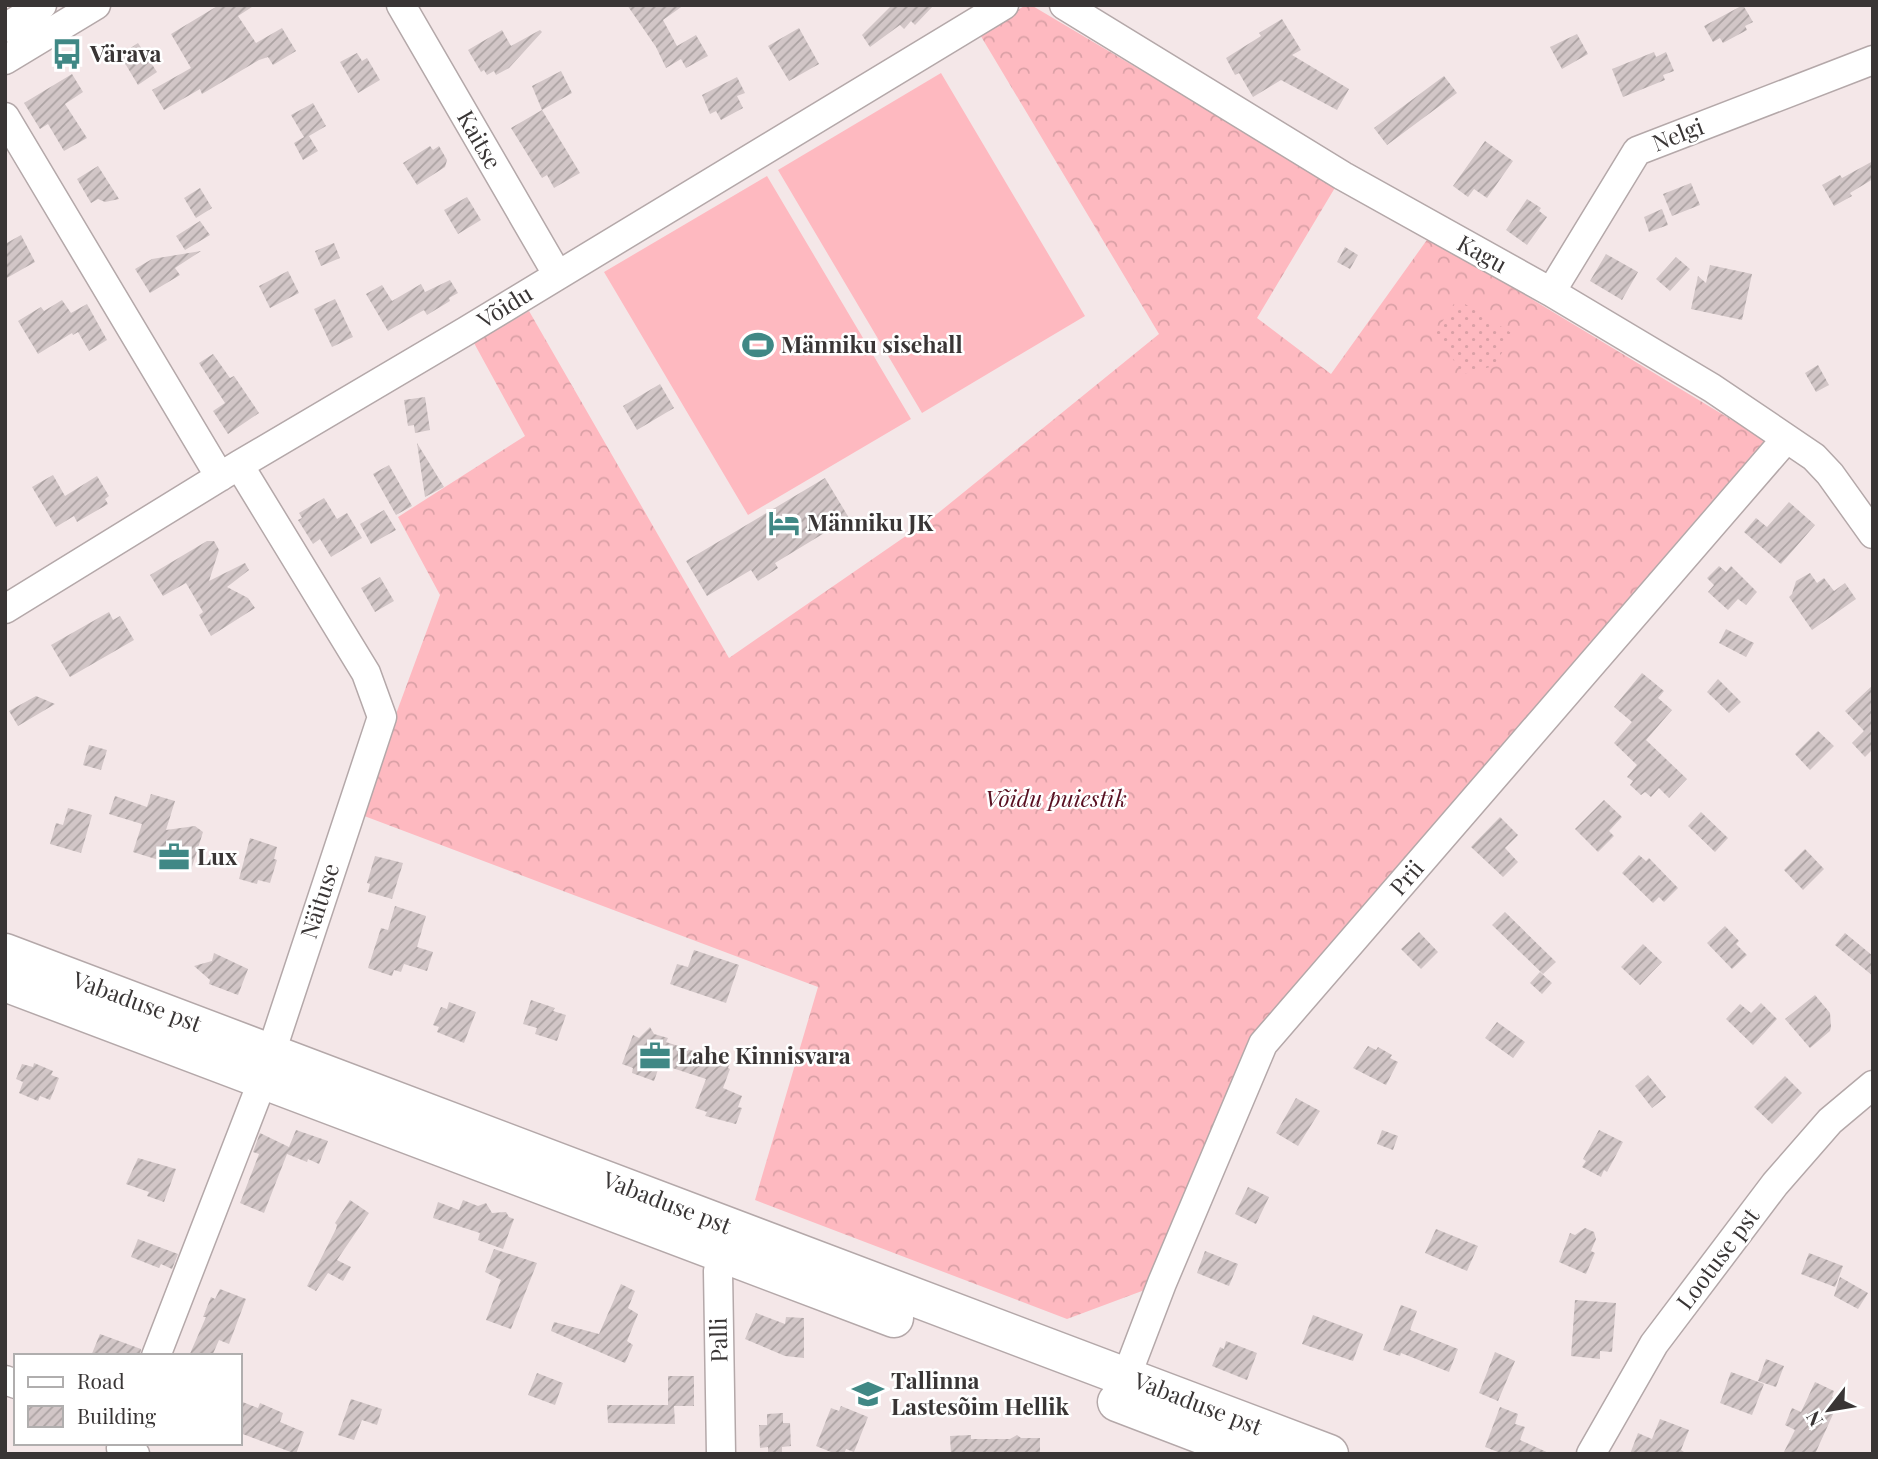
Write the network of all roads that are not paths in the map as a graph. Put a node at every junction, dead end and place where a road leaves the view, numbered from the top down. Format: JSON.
{"nodes":[{"id":1,"x":42,"y":5,"type":"edge"},
{"id":2,"x":96,"y":5,"type":"edge"},
{"id":3,"x":401,"y":5,"type":"edge"},
{"id":4,"x":1004,"y":5,"type":"edge"},
{"id":5,"x":1064,"y":5,"type":"edge"},
{"id":6,"x":5,"y":28,"type":"edge"},
{"id":7,"x":1873,"y":60,"type":"edge"},
{"id":8,"x":5,"y":61,"type":"edge"},
{"id":9,"x":5,"y":117,"type":"edge"},
{"id":10,"x":557,"y":274,"type":"junction"},
{"id":11,"x":1551,"y":292,"type":"junction"},
{"id":12,"x":1786,"y":439,"type":"junction"},
{"id":13,"x":230,"y":471,"type":"junction"},
{"id":14,"x":1868,"y":516,"type":"edge"},
{"id":15,"x":5,"y":609,"type":"edge"},
{"id":16,"x":5,"y":953,"type":"edge"},
{"id":17,"x":5,"y":982,"type":"edge"},
{"id":18,"x":266,"y":1066,"type":"junction"},
{"id":19,"x":1873,"y":1085,"type":"edge"},
{"id":20,"x":727,"y":1241,"type":"junction"},
{"id":21,"x":157,"y":1354,"type":"edge"},
{"id":22,"x":1121,"y":1389,"type":"junction"},
{"id":23,"x":1209,"y":1434,"type":"edge"},
{"id":24,"x":721,"y":1454,"type":"edge"},
{"id":25,"x":1253,"y":1454,"type":"edge"},
{"id":26,"x":1329,"y":1454,"type":"edge"},
{"id":27,"x":1591,"y":1454,"type":"edge"}],
"edges":[{"from":1,"to":6,"type":"street"},
{"from":2,"to":8,"type":"street"},
{"from":3,"to":10,"type":"street","name":"Kaitse"},
{"from":4,"to":10,"type":"street","name":"Võidu"},
{"from":5,"to":11,"type":"street","name":"Kagu"},
{"from":7,"to":11,"type":"street","name":"Nelgi"},
{"from":9,"to":13,"type":"street"},
{"from":10,"to":13,"type":"street","name":"Võidu"},
{"from":11,"to":12,"type":"street","name":"Kagu"},
{"from":12,"to":14,"type":"street","name":"Kagu"},
{"from":12,"to":22,"type":"street","name":"Prii"},
{"from":13,"to":15,"type":"street","name":"Võidu"},
{"from":13,"to":18,"type":"street","name":"Näituse"},
{"from":16,"to":18,"type":"highway","name":"Vabaduse pst"},
{"from":17,"to":18,"type":"highway","name":"Vabaduse pst"},
{"from":18,"to":20,"type":"highway","name":"Vabaduse pst"},
{"from":18,"to":21,"type":"street","name":"Näituse"},
{"from":19,"to":27,"type":"street","name":"Lootuse pst"},
{"from":20,"to":22,"type":"highway","name":"Vabaduse pst"},
{"from":20,"to":24,"type":"street","name":"Palli"},
{"from":22,"to":23,"type":"highway","name":"Vabaduse pst"},
{"from":23,"to":25,"type":"highway","name":"Vabaduse pst"},
{"from":23,"to":26,"type":"highway","name":"Vabaduse pst"}]}
